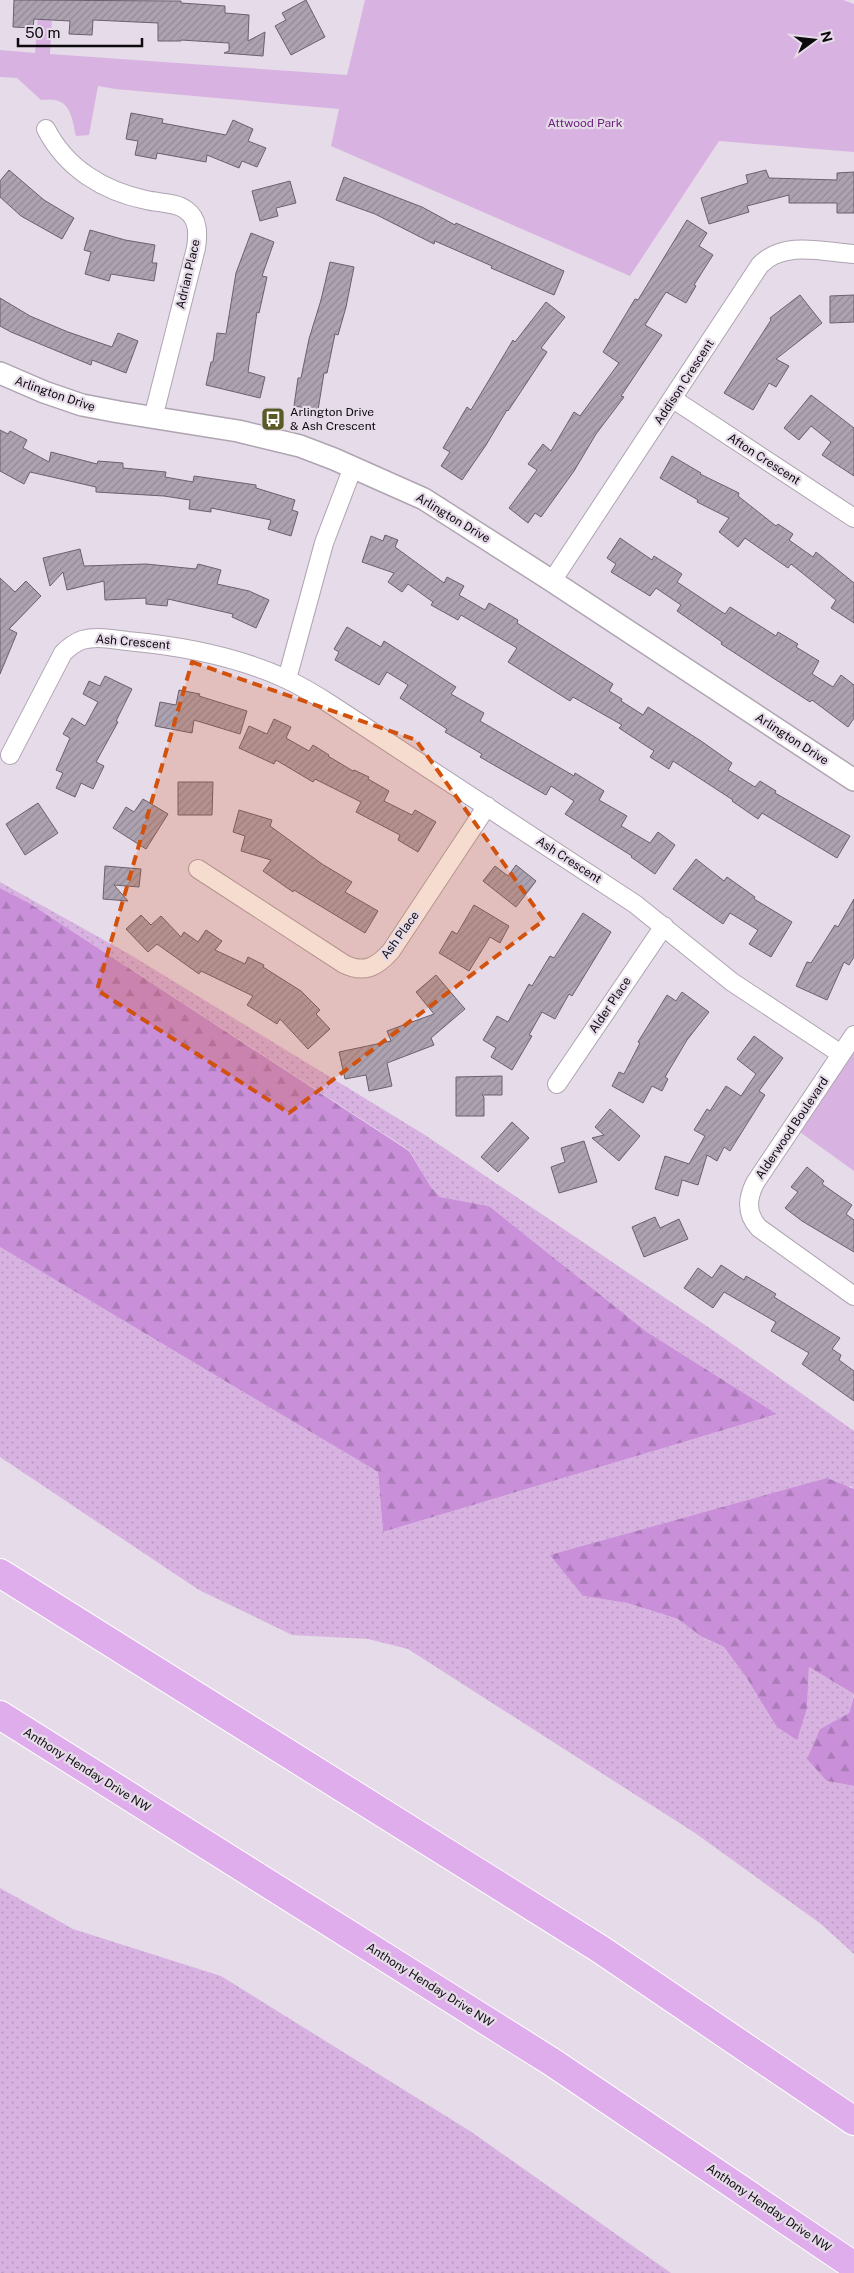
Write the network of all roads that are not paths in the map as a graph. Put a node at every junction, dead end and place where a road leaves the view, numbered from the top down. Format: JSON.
{"nodes":[{"id":1,"x":46,"y":129,"type":"dead end"},
{"id":2,"x":854,"y":254,"type":"edge"},
{"id":3,"x":0,"y":373,"type":"edge"},
{"id":4,"x":673,"y":400,"type":"junction"},
{"id":5,"x":153,"y":418,"type":"junction"},
{"id":6,"x":353,"y":467,"type":"junction"},
{"id":7,"x":854,"y":518,"type":"edge"},
{"id":8,"x":552,"y":581,"type":"junction"},
{"id":9,"x":287,"y":679,"type":"junction"},
{"id":10,"x":10,"y":755,"type":"dead end"},
{"id":11,"x":854,"y":780,"type":"edge"},
{"id":12,"x":487,"y":806,"type":"junction"},
{"id":13,"x":198,"y":868,"type":"dead end"},
{"id":14,"x":664,"y":926,"type":"junction"},
{"id":15,"x":854,"y":1035,"type":"edge"},
{"id":16,"x":842,"y":1054,"type":"junction"},
{"id":17,"x":557,"y":1084,"type":"dead end"},
{"id":18,"x":854,"y":1296,"type":"edge"},
{"id":19,"x":0,"y":1573,"type":"edge"},
{"id":20,"x":0,"y":1715,"type":"edge"},
{"id":21,"x":579,"y":2080,"type":"junction"},
{"id":22,"x":854,"y":2121,"type":"edge"},
{"id":23,"x":854,"y":2266,"type":"edge"},
{"id":24,"x":831,"y":2273,"type":"edge"}],
"edges":[{"from":1,"to":5,"type":"street","name":"Adrian Place"},
{"from":2,"to":4,"type":"street","name":"Addison Crescent"},
{"from":3,"to":5,"type":"street","name":"Arlington Drive"},
{"from":4,"to":7,"type":"street","name":"Afton Crescent"},
{"from":4,"to":8,"type":"street","name":"Addison Crescent"},
{"from":5,"to":6,"type":"street","name":"Arlington Drive"},
{"from":6,"to":8,"type":"street","name":"Arlington Drive"},
{"from":6,"to":9,"type":"street"},
{"from":8,"to":11,"type":"street","name":"Arlington Drive"},
{"from":9,"to":10,"type":"street","name":"Ash Crescent"},
{"from":9,"to":12,"type":"street","name":"Ash Crescent"},
{"from":12,"to":13,"type":"street","name":"Ash Place"},
{"from":12,"to":14,"type":"street","name":"Ash Crescent"},
{"from":14,"to":16,"type":"street","name":"Ash Crescent"},
{"from":14,"to":17,"type":"street","name":"Alder Place"},
{"from":15,"to":16,"type":"street","name":"Alderwood Boulevard"},
{"from":16,"to":18,"type":"street","name":"Alderwood Boulevard"},
{"from":19,"to":22,"type":"highway"},
{"from":20,"to":21,"type":"highway","name":"Anthony Henday Drive NW"},
{"from":21,"to":23,"type":"highway","name":"Anthony Henday Drive NW"},
{"from":21,"to":24,"type":"highway"}]}
